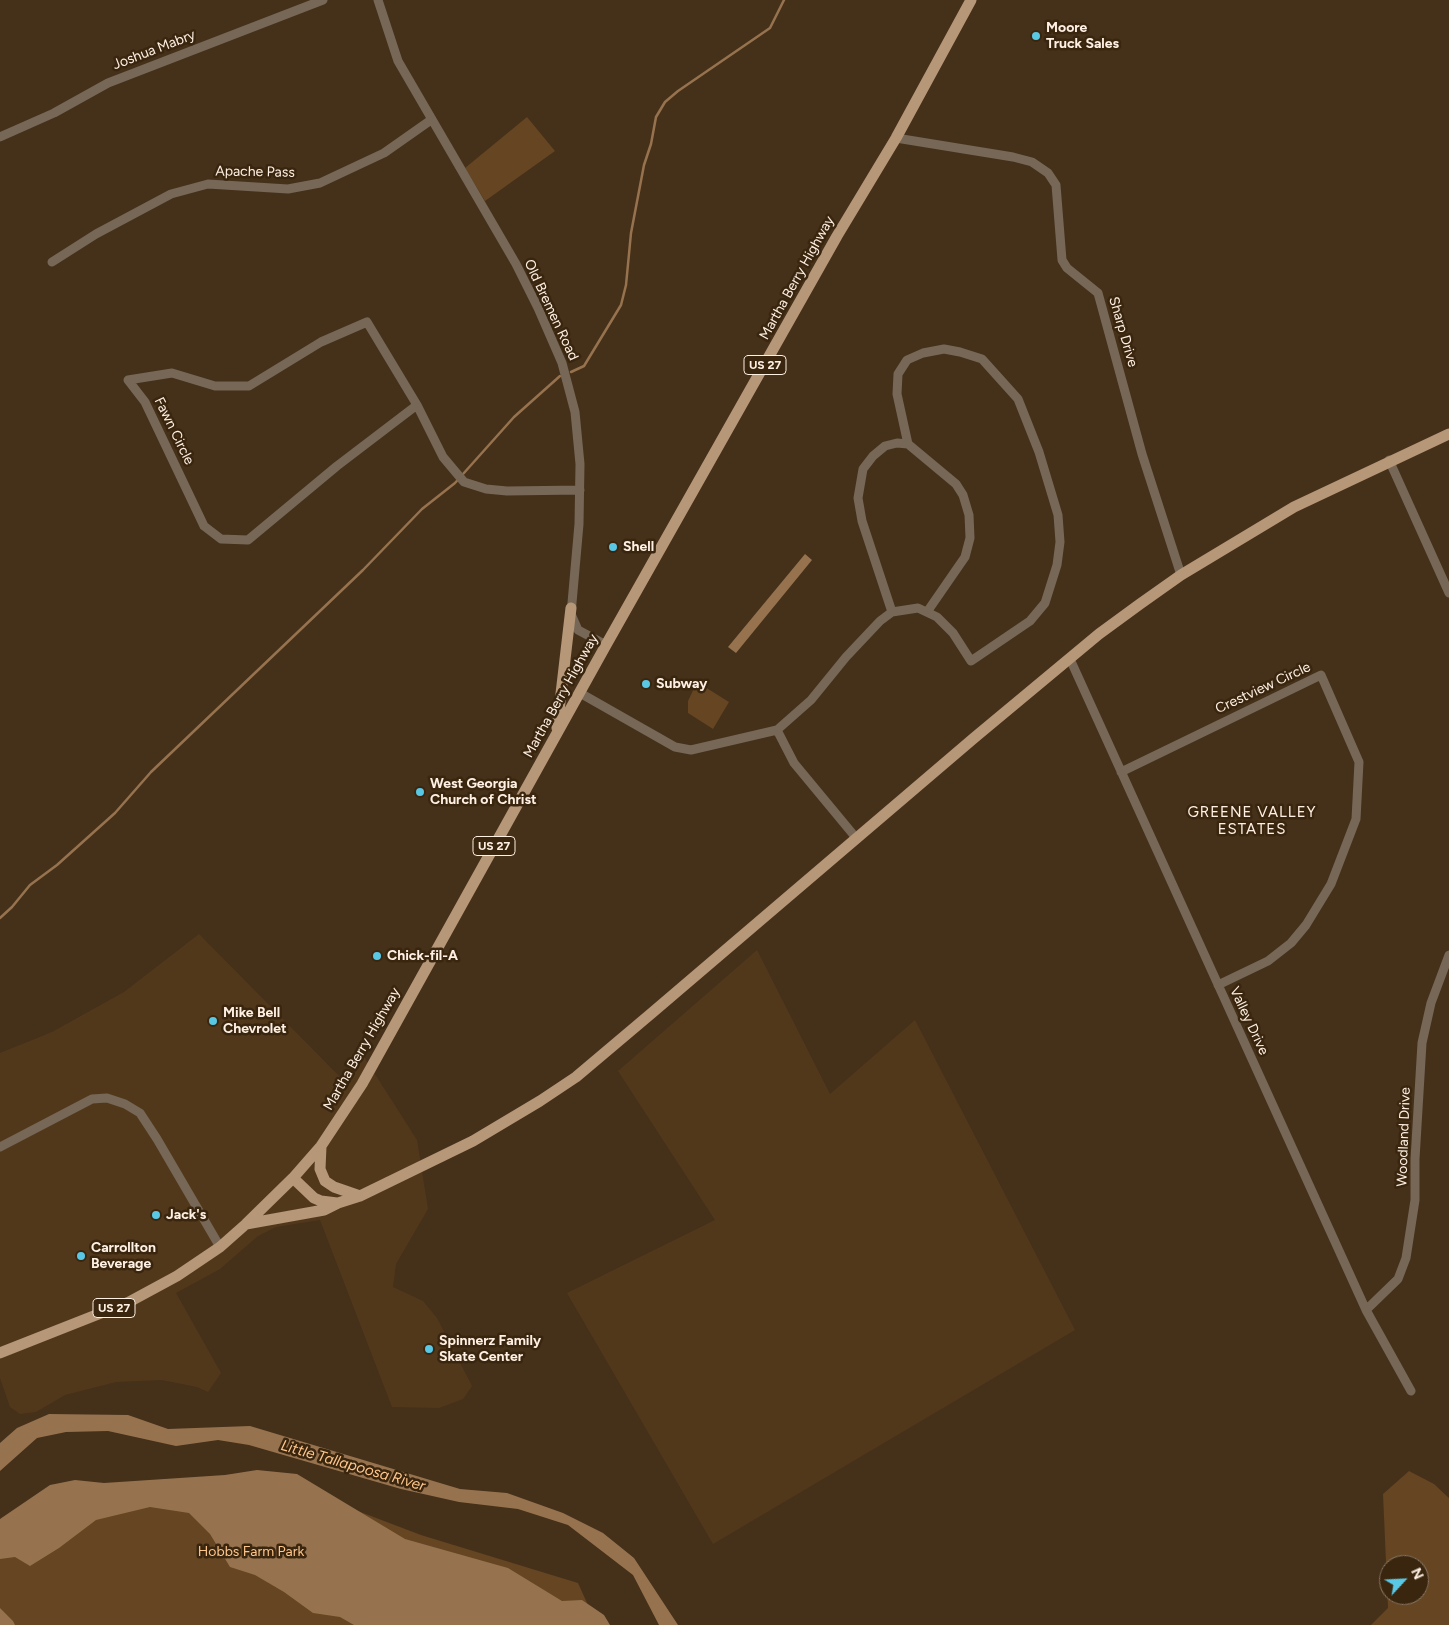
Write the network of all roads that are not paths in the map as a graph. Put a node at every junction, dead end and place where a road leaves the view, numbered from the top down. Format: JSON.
{"nodes":[{"id":1,"x":324,"y":0,"type":"edge"},
{"id":2,"x":378,"y":0,"type":"edge"},
{"id":3,"x":971,"y":0,"type":"edge"},
{"id":4,"x":431,"y":120,"type":"junction"},
{"id":5,"x":0,"y":137,"type":"edge"},
{"id":6,"x":896,"y":138,"type":"junction"},
{"id":7,"x":52,"y":262,"type":"dead end"},
{"id":8,"x":417,"y":405,"type":"junction"},
{"id":9,"x":1449,"y":434,"type":"edge"},
{"id":10,"x":908,"y":444,"type":"junction"},
{"id":11,"x":1389,"y":460,"type":"junction"},
{"id":12,"x":580,"y":490,"type":"junction"},
{"id":13,"x":1182,"y":575,"type":"junction"},
{"id":14,"x":1449,"y":593,"type":"edge"},
{"id":15,"x":571,"y":608,"type":"junction"},
{"id":16,"x":892,"y":612,"type":"junction"},
{"id":17,"x":927,"y":612,"type":"junction"},
{"id":18,"x":606,"y":645,"type":"junction"},
{"id":19,"x":1070,"y":658,"type":"junction"},
{"id":20,"x":580,"y":694,"type":"junction"},
{"id":21,"x":777,"y":730,"type":"junction"},
{"id":22,"x":556,"y":735,"type":"junction"},
{"id":23,"x":1121,"y":772,"type":"junction"},
{"id":24,"x":857,"y":839,"type":"junction"},
{"id":25,"x":1449,"y":955,"type":"edge"},
{"id":26,"x":1218,"y":985,"type":"junction"},
{"id":27,"x":321,"y":1146,"type":"junction"},
{"id":28,"x":0,"y":1147,"type":"edge"},
{"id":29,"x":292,"y":1178,"type":"junction"},
{"id":30,"x":360,"y":1196,"type":"junction"},
{"id":31,"x":322,"y":1206,"type":"junction"},
{"id":32,"x":246,"y":1224,"type":"junction"},
{"id":33,"x":220,"y":1247,"type":"junction"},
{"id":34,"x":1366,"y":1310,"type":"junction"},
{"id":35,"x":0,"y":1353,"type":"edge"},
{"id":36,"x":1412,"y":1391,"type":"dead end"}],
"edges":[{"from":1,"to":5,"type":"street","name":"Joshua Mabry"},
{"from":2,"to":4,"type":"street","name":"Old Bremen Road"},
{"from":3,"to":6,"type":"main road","name":"Martha Berry Highway","number":"US 27"},
{"from":4,"to":7,"type":"street","name":"Apache Pass"},
{"from":4,"to":12,"type":"street","name":"Old Bremen Road"},
{"from":6,"to":13,"type":"street","name":"Sharp Drive"},
{"from":6,"to":18,"type":"main road","name":"Martha Berry Highway","number":"US 27"},
{"from":8,"to":8,"type":"street","name":"Fawn Circle"},
{"from":8,"to":12,"type":"street","name":"Fawn Circle"},
{"from":9,"to":11,"type":"main road"},
{"from":10,"to":16,"type":"street"},
{"from":10,"to":17,"type":"street"},
{"from":10,"to":17,"type":"street"},
{"from":11,"to":13,"type":"main road"},
{"from":11,"to":14,"type":"street"},
{"from":12,"to":15,"type":"street","name":"Old Bremen Road"},
{"from":13,"to":19,"type":"main road"},
{"from":15,"to":18,"type":"street","name":"Old Bremen Road"},
{"from":15,"to":22,"type":"main road"},
{"from":16,"to":17,"type":"street"},
{"from":16,"to":21,"type":"street"},
{"from":18,"to":20,"type":"main road","name":"Martha Berry Highway","number":"US 27"},
{"from":19,"to":23,"type":"street","name":"Valley Drive"},
{"from":19,"to":24,"type":"main road"},
{"from":20,"to":21,"type":"street"},
{"from":20,"to":22,"type":"main road","name":"Martha Berry Highway","number":"US 27"},
{"from":21,"to":24,"type":"street"},
{"from":22,"to":27,"type":"main road","name":"Martha Berry Highway","number":"US 27"},
{"from":23,"to":26,"type":"street","name":"Valley Drive"},
{"from":23,"to":26,"type":"street","name":"Crestview Circle"},
{"from":24,"to":30,"type":"main road"},
{"from":25,"to":34,"type":"street","name":"Woodland Drive"},
{"from":26,"to":34,"type":"street","name":"Valley Drive"},
{"from":27,"to":29,"type":"main road","name":"Martha Berry Highway","number":"US 27"},
{"from":27,"to":30,"type":"main road"},
{"from":28,"to":33,"type":"street"},
{"from":29,"to":31,"type":"main road"},
{"from":29,"to":32,"type":"main road","name":"Martha Berry Highway","number":"US 27"},
{"from":30,"to":31,"type":"main road"},
{"from":31,"to":32,"type":"main road"},
{"from":32,"to":33,"type":"main road","name":"Martha Berry Highway","number":"US 27"},
{"from":33,"to":35,"type":"main road","name":"Martha Berry Highway","number":"US 27"},
{"from":34,"to":36,"type":"street","name":"Valley Drive"}]}
